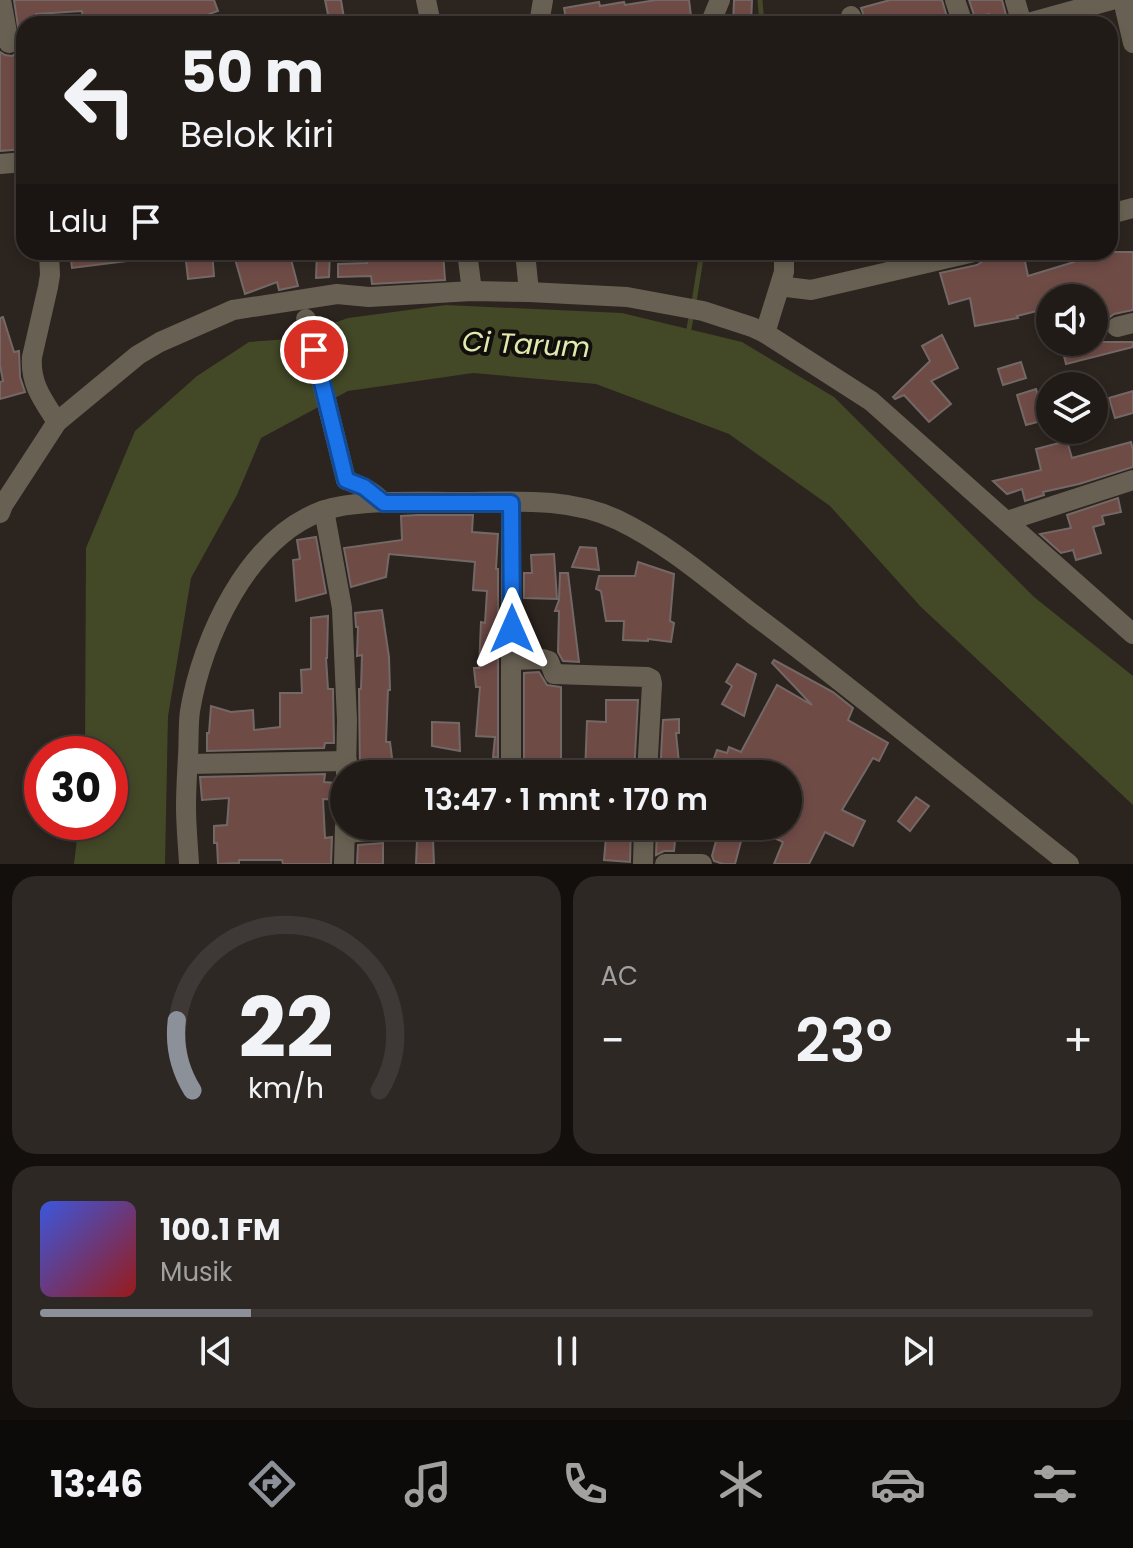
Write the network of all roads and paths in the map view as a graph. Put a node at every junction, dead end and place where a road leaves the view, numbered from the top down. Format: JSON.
{"nodes":[{"id":1,"x":1,"y":0,"type":"edge"},
{"id":2,"x":1110,"y":0,"type":"edge"},
{"id":3,"x":1123,"y":0,"type":"edge"},
{"id":4,"x":1053,"y":16,"type":"edge"},
{"id":5,"x":9,"y":43,"type":"dead end"},
{"id":6,"x":1133,"y":43,"type":"edge"},
{"id":7,"x":49,"y":260,"type":"edge"},
{"id":8,"x":468,"y":260,"type":"edge"},
{"id":9,"x":526,"y":260,"type":"edge"},
{"id":10,"x":784,"y":260,"type":"edge"},
{"id":11,"x":940,"y":260,"type":"edge"},
{"id":12,"x":781,"y":284,"type":"junction"},
{"id":13,"x":472,"y":291,"type":"junction"},
{"id":14,"x":529,"y":292,"type":"junction"},
{"id":15,"x":337,"y":294,"type":"junction"},
{"id":16,"x":267,"y":304,"type":"junction"},
{"id":17,"x":306,"y":319,"type":"junction"},
{"id":18,"x":765,"y":333,"type":"junction"},
{"id":19,"x":57,"y":422,"type":"junction"},
{"id":20,"x":346,"y":480,"type":"junction"},
{"id":21,"x":1133,"y":480,"type":"edge"},
{"id":22,"x":384,"y":503,"type":"junction"},
{"id":23,"x":511,"y":503,"type":"junction"},
{"id":24,"x":1,"y":507,"type":"edge"},
{"id":25,"x":321,"y":512,"type":"junction"},
{"id":26,"x":1007,"y":521,"type":"junction"},
{"id":27,"x":1133,"y":634,"type":"edge"},
{"id":28,"x":512,"y":660,"type":"junction"},
{"id":29,"x":347,"y":760,"type":"edge"},
{"id":30,"x":511,"y":760,"type":"edge"},
{"id":31,"x":648,"y":760,"type":"edge"},
{"id":32,"x":188,"y":764,"type":"junction"},
{"id":33,"x":330,"y":768,"type":"edge"},
{"id":34,"x":345,"y":840,"type":"edge"},
{"id":35,"x":644,"y":840,"type":"edge"},
{"id":36,"x":189,"y":864,"type":"edge"},
{"id":37,"x":344,"y":864,"type":"edge"},
{"id":38,"x":643,"y":864,"type":"edge"},
{"id":39,"x":665,"y":864,"type":"edge"},
{"id":40,"x":702,"y":864,"type":"edge"},
{"id":41,"x":1069,"y":864,"type":"edge"}],
"edges":[{"from":1,"to":5,"type":"street"},
{"from":2,"to":4,"type":"street"},
{"from":3,"to":6,"type":"street"},
{"from":7,"to":19,"type":"street"},
{"from":8,"to":13,"type":"street"},
{"from":9,"to":14,"type":"street"},
{"from":10,"to":12,"type":"street"},
{"from":11,"to":12,"type":"street"},
{"from":12,"to":18,"type":"street"},
{"from":13,"to":14,"type":"street"},
{"from":13,"to":15,"type":"street"},
{"from":14,"to":18,"type":"street"},
{"from":15,"to":16,"type":"street"},
{"from":15,"to":17,"type":"street"},
{"from":16,"to":17,"type":"street"},
{"from":16,"to":19,"type":"street"},
{"from":17,"to":20,"type":"street"},
{"from":18,"to":26,"type":"street"},
{"from":19,"to":24,"type":"street"},
{"from":20,"to":22,"type":"street"},
{"from":20,"to":25,"type":"street"},
{"from":21,"to":26,"type":"street"},
{"from":22,"to":23,"type":"street"},
{"from":22,"to":25,"type":"street"},
{"from":23,"to":28,"type":"street"},
{"from":23,"to":41,"type":"street"},
{"from":25,"to":29,"type":"street"},
{"from":25,"to":32,"type":"street"},
{"from":26,"to":27,"type":"street"},
{"from":28,"to":30,"type":"street"},
{"from":28,"to":31,"type":"street"},
{"from":32,"to":33,"type":"street"},
{"from":32,"to":36,"type":"street"},
{"from":34,"to":37,"type":"street"},
{"from":35,"to":38,"type":"street"},
{"from":39,"to":40,"type":"street"}]}
